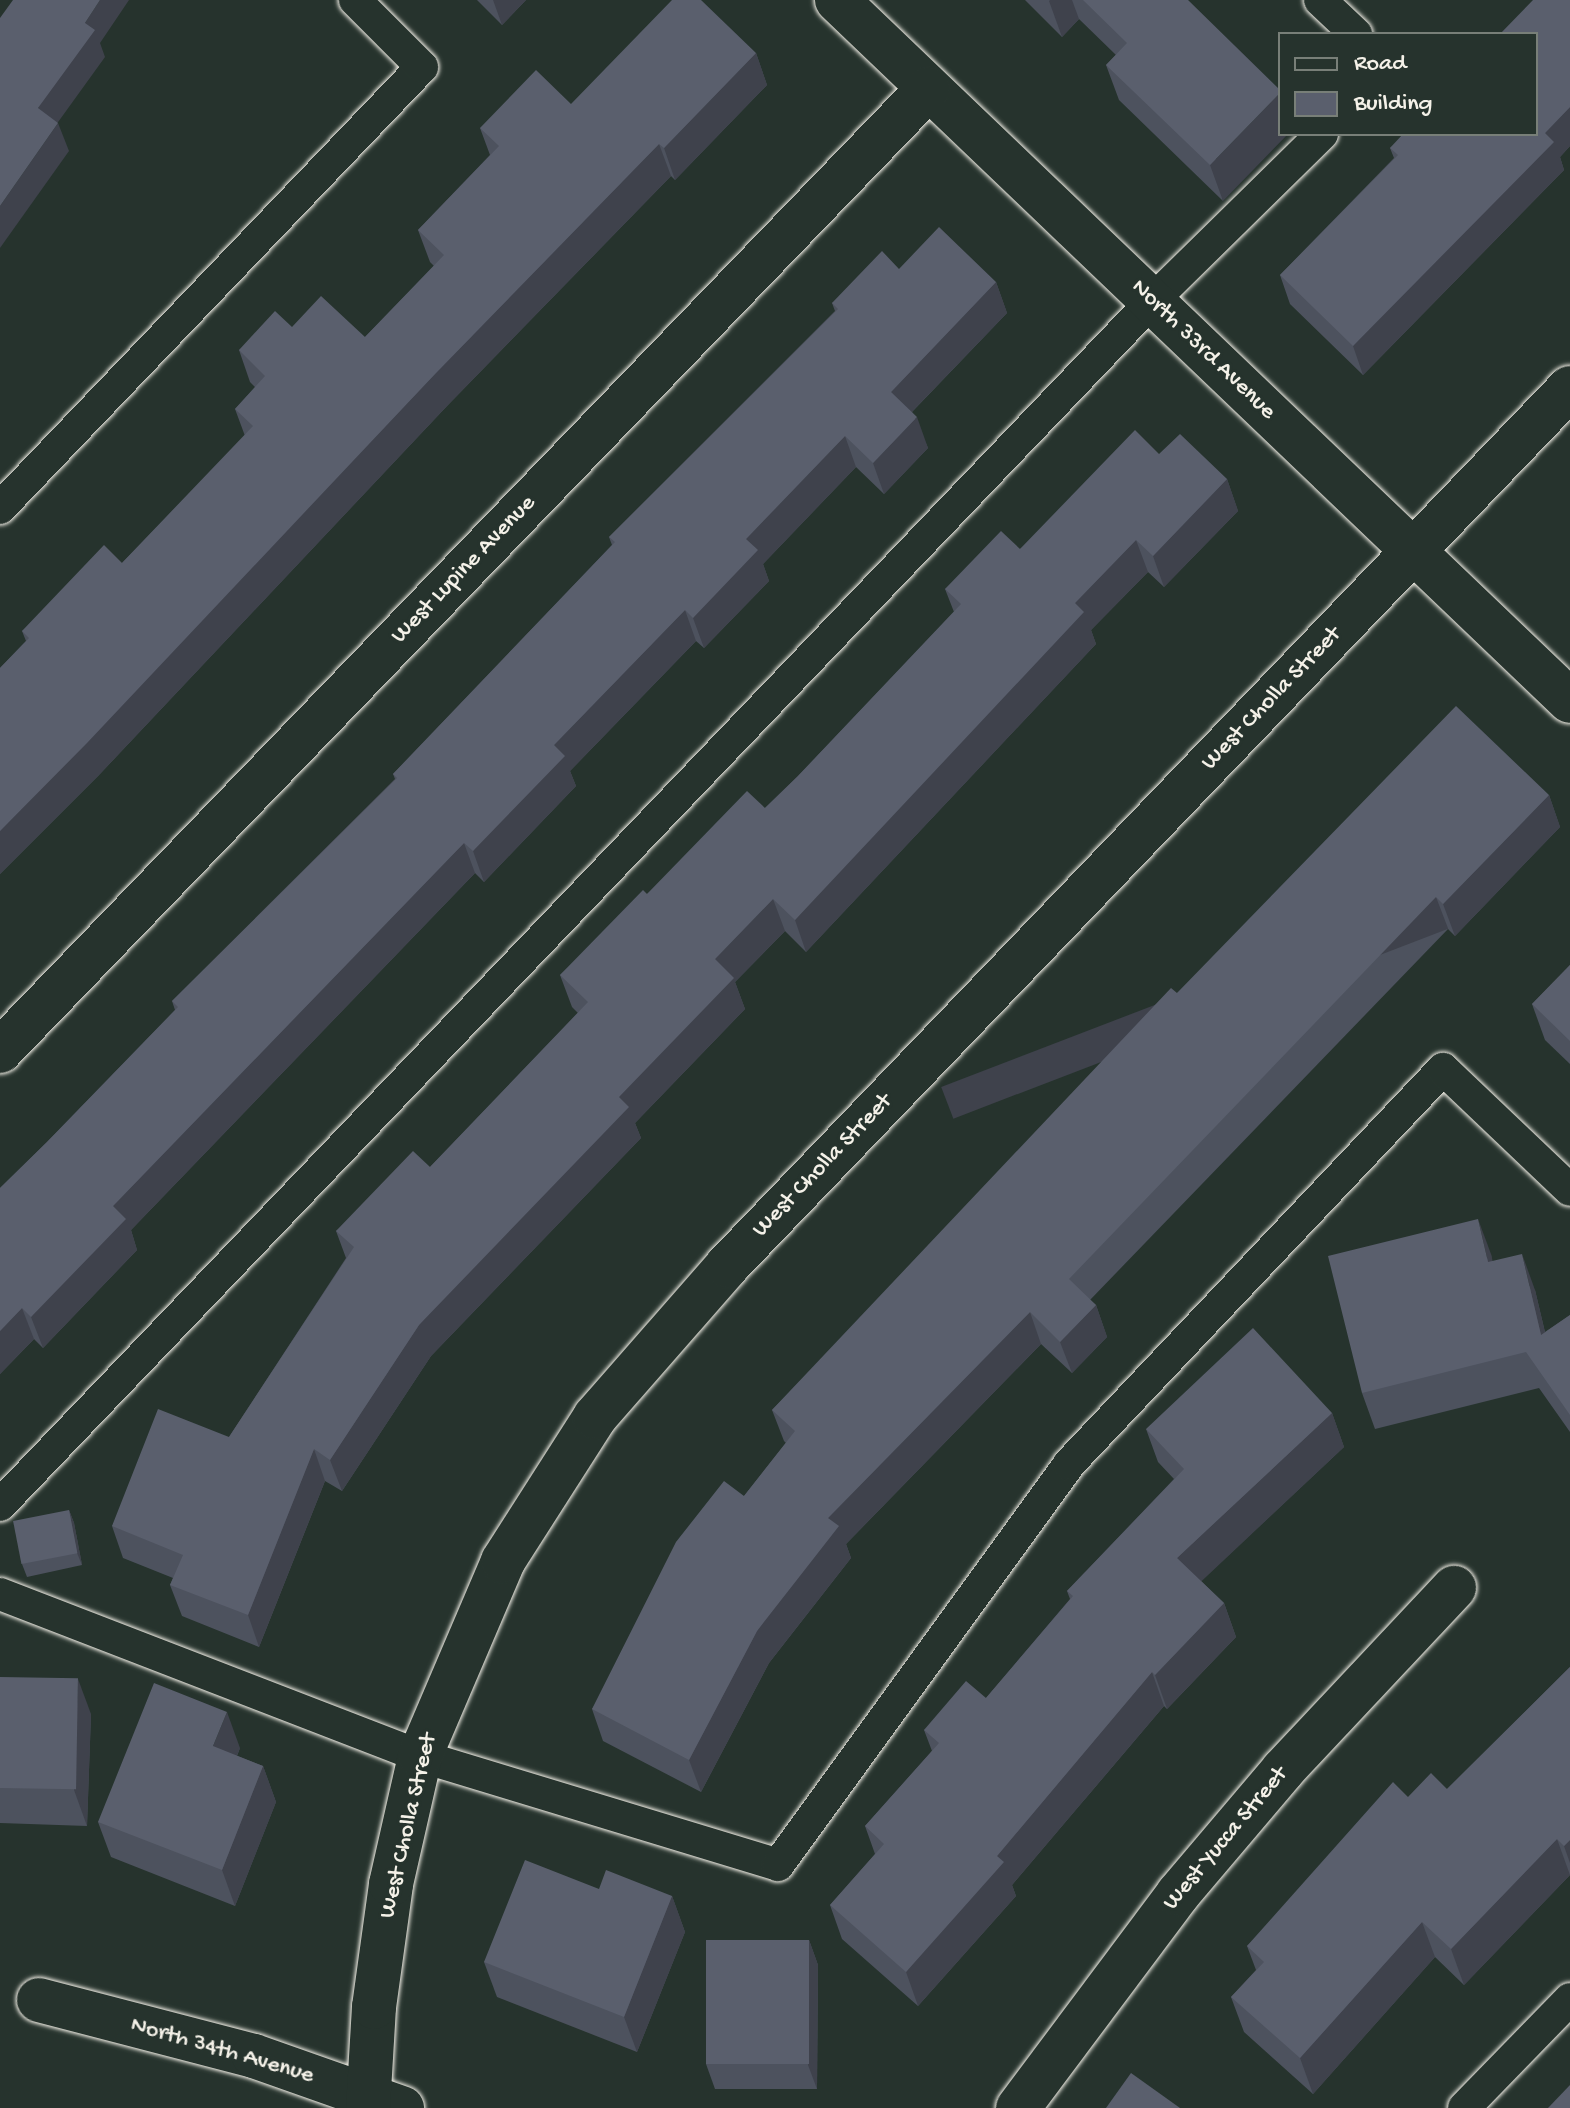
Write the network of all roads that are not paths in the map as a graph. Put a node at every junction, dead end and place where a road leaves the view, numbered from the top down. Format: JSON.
{"nodes":[{"id":1,"x":355,"y":0,"type":"edge"},
{"id":2,"x":837,"y":0,"type":"edge"},
{"id":3,"x":1320,"y":0,"type":"edge"},
{"id":4,"x":1354,"y":32,"type":"edge"},
{"id":5,"x":928,"y":89,"type":"junction"},
{"id":6,"x":1320,"y":136,"type":"edge"},
{"id":7,"x":1153,"y":300,"type":"junction"},
{"id":8,"x":1570,"y":388,"type":"edge"},
{"id":9,"x":0,"y":508,"type":"edge"},
{"id":10,"x":1412,"y":553,"type":"junction"},
{"id":11,"x":1570,"y":701,"type":"edge"},
{"id":12,"x":0,"y":1051,"type":"edge"},
{"id":13,"x":1570,"y":1190,"type":"edge"},
{"id":14,"x":0,"y":1505,"type":"edge"},
{"id":15,"x":1454,"y":1588,"type":"dead end"},
{"id":16,"x":0,"y":1594,"type":"edge"},
{"id":17,"x":420,"y":1756,"type":"junction"},
{"id":18,"x":1570,"y":1999,"type":"edge"},
{"id":19,"x":39,"y":2000,"type":"dead end"},
{"id":20,"x":380,"y":2104,"type":"edge"},
{"id":21,"x":1018,"y":2108,"type":"edge"},
{"id":22,"x":1464,"y":2108,"type":"edge"}],
"edges":[{"from":1,"to":9,"type":"lane"},
{"from":2,"to":5,"type":"street","name":"North 33rd Avenue"},
{"from":3,"to":4,"type":"lane"},
{"from":5,"to":7,"type":"street","name":"North 33rd Avenue"},
{"from":5,"to":12,"type":"street","name":"West Lupine Avenue"},
{"from":6,"to":7,"type":"lane"},
{"from":7,"to":10,"type":"street","name":"North 33rd Avenue"},
{"from":7,"to":14,"type":"lane"},
{"from":8,"to":10,"type":"street","name":"West Cholla Street"},
{"from":10,"to":11,"type":"street","name":"North 33rd Avenue"},
{"from":10,"to":17,"type":"street","name":"West Cholla Street"},
{"from":13,"to":17,"type":"lane"},
{"from":15,"to":21,"type":"street","name":"West Yucca Street"},
{"from":16,"to":17,"type":"lane"},
{"from":17,"to":20,"type":"street","name":"West Cholla Street"},
{"from":18,"to":22,"type":"lane"},
{"from":19,"to":20,"type":"street","name":"North 34th Avenue"}]}
